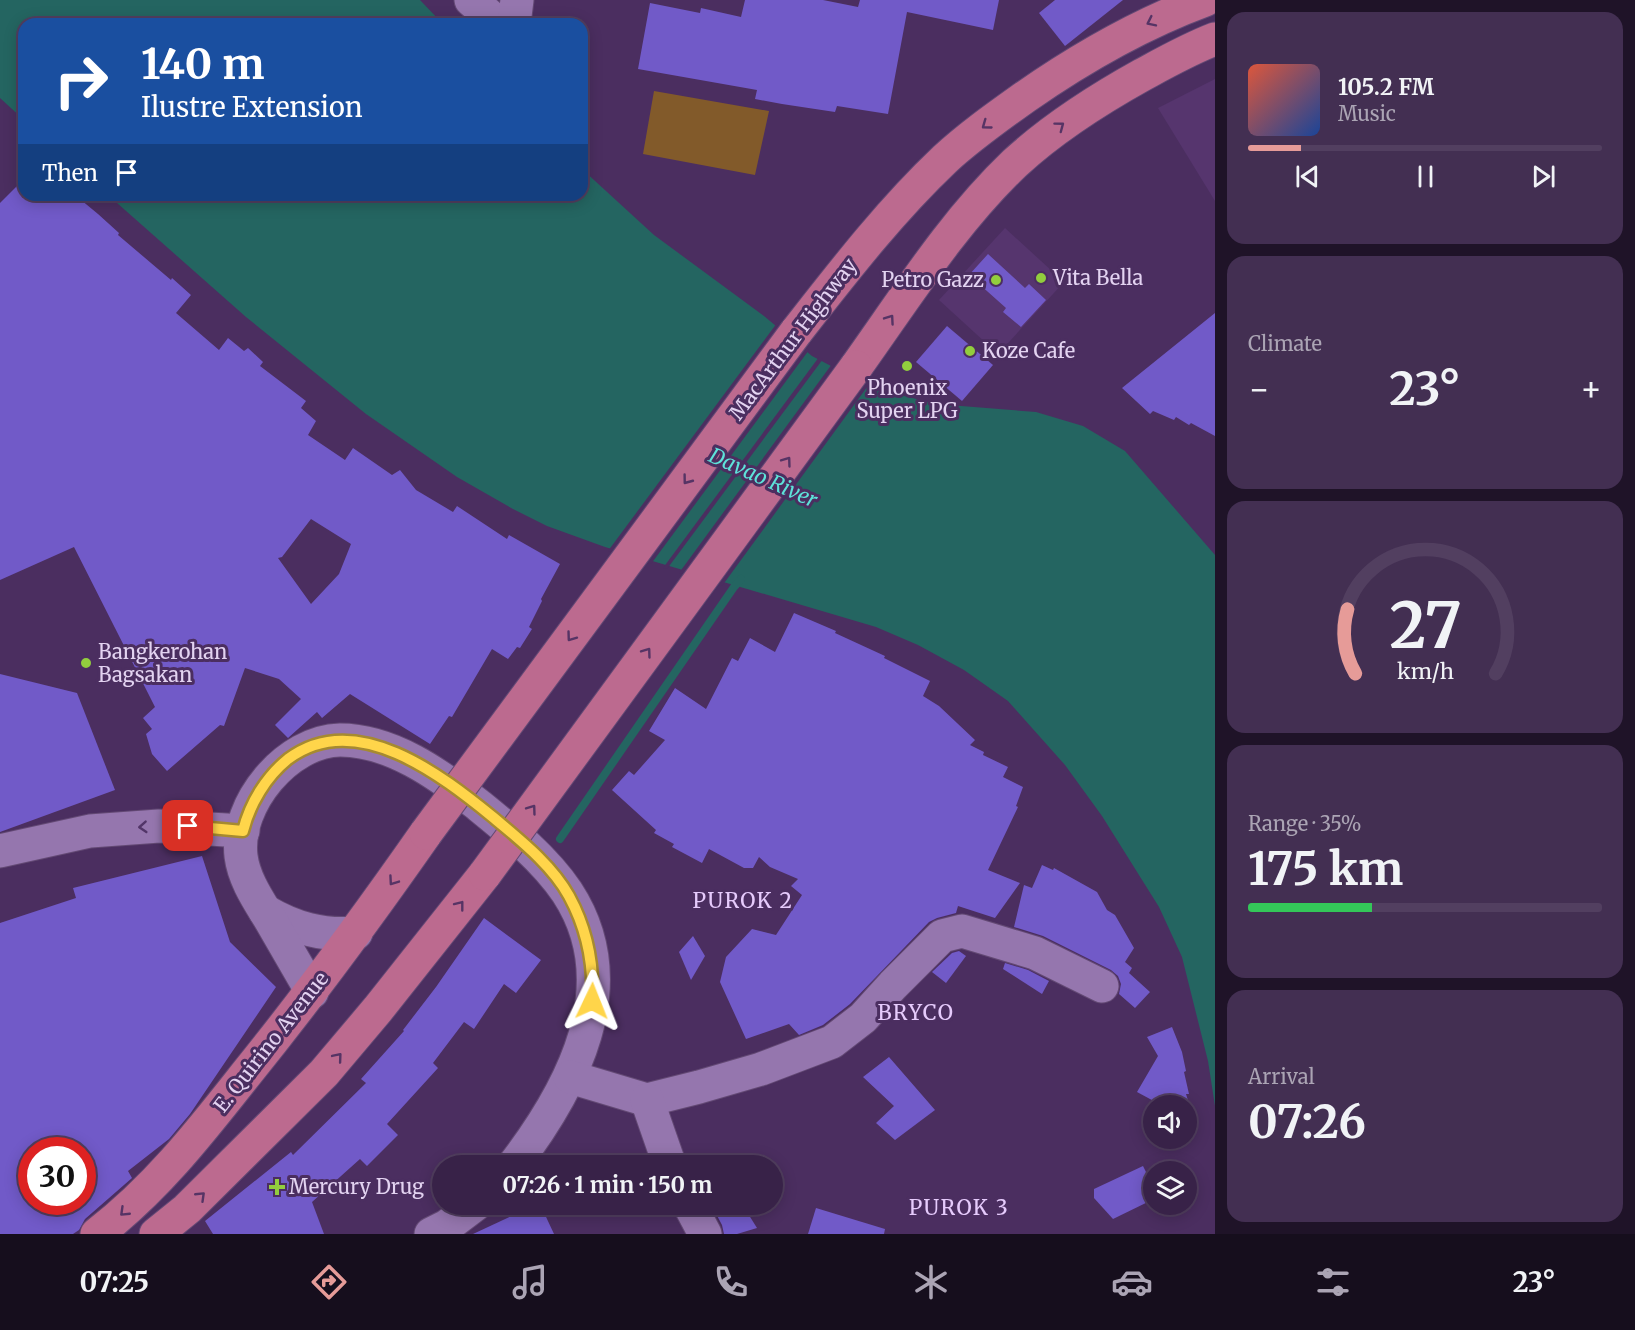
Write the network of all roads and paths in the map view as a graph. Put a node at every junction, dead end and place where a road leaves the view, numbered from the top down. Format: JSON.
{"nodes":[{"id":1,"x":471,"y":0,"type":"edge"},
{"id":2,"x":518,"y":0,"type":"edge"},
{"id":3,"x":1205,"y":0,"type":"edge"},
{"id":4,"x":492,"y":18,"type":"edge"},
{"id":5,"x":515,"y":18,"type":"edge"},
{"id":6,"x":1215,"y":39,"type":"edge"},
{"id":7,"x":243,"y":831,"type":"junction"},
{"id":8,"x":426,"y":833,"type":"joint"},
{"id":9,"x":0,"y":851,"type":"edge"},
{"id":10,"x":265,"y":911,"type":"junction"},
{"id":11,"x":356,"y":933,"type":"junction"},
{"id":12,"x":1102,"y":986,"type":"dead end"},
{"id":13,"x":312,"y":992,"type":"junction"},
{"id":14,"x":570,"y":1077,"type":"junction"},
{"id":15,"x":647,"y":1100,"type":"junction"},
{"id":16,"x":521,"y":1155,"type":"edge"},
{"id":17,"x":666,"y":1155,"type":"edge"},
{"id":18,"x":463,"y":1215,"type":"edge"},
{"id":19,"x":695,"y":1215,"type":"edge"},
{"id":20,"x":443,"y":1232,"type":"edge"},
{"id":21,"x":97,"y":1234,"type":"edge"},
{"id":22,"x":156,"y":1234,"type":"edge"},
{"id":23,"x":705,"y":1234,"type":"edge"}],
"edges":[{"from":1,"to":4,"type":"street"},
{"from":2,"to":5,"type":"street"},
{"from":3,"to":8,"type":"main road","name":"MacArthur Highway","one_way":true,"bridge":true},
{"from":22,"to":6,"type":"main road","one_way":true,"bridge":true},
{"from":7,"to":9,"type":"street","one_way":true},
{"from":7,"to":10,"type":"street"},
{"from":7,"to":14,"type":"street"},
{"from":8,"to":11,"type":"main road","name":"E. Quirino Avenue","one_way":true},
{"from":10,"to":11,"type":"street"},
{"from":10,"to":13,"type":"street"},
{"from":11,"to":13,"type":"main road","name":"E. Quirino Avenue"},
{"from":12,"to":15,"type":"street"},
{"from":13,"to":21,"type":"main road","name":"E. Quirino Avenue","one_way":true},
{"from":14,"to":15,"type":"street"},
{"from":14,"to":16,"type":"street"},
{"from":15,"to":17,"type":"street"},
{"from":18,"to":20,"type":"street"},
{"from":19,"to":23,"type":"street"}]}
